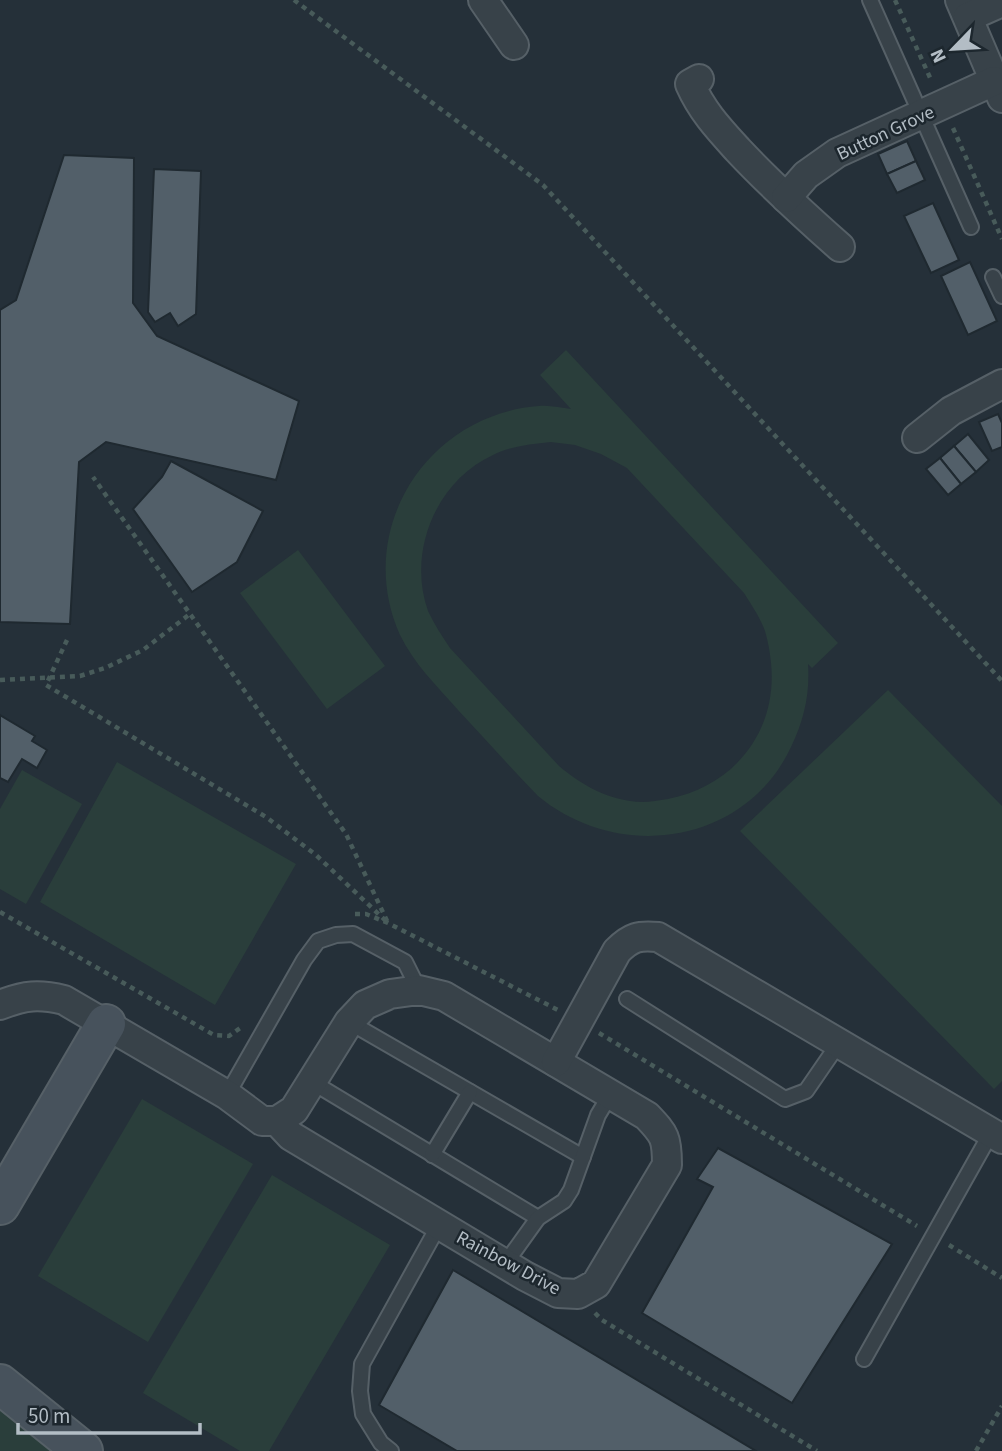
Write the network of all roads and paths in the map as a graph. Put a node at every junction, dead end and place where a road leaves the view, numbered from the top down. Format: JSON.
{"nodes":[{"id":1,"x":294,"y":0,"type":"edge"},
{"id":2,"x":483,"y":0,"type":"edge"},
{"id":3,"x":870,"y":0,"type":"edge"},
{"id":4,"x":1002,"y":2,"type":"edge"},
{"id":5,"x":964,"y":8,"type":"edge"},
{"id":6,"x":514,"y":45,"type":"dead end"},
{"id":7,"x":699,"y":79,"type":"dead end"},
{"id":8,"x":998,"y":90,"type":"edge"},
{"id":9,"x":921,"y":115,"type":"junction"},
{"id":10,"x":786,"y":198,"type":"junction"},
{"id":11,"x":971,"y":227,"type":"dead end"},
{"id":12,"x":840,"y":247,"type":"dead end"},
{"id":13,"x":993,"y":277,"type":"dead end"},
{"id":14,"x":1002,"y":296,"type":"edge"},
{"id":15,"x":1002,"y":384,"type":"edge"},
{"id":16,"x":917,"y":438,"type":"dead end"},
{"id":17,"x":93,"y":477,"type":"dead end"},
{"id":18,"x":190,"y":614,"type":"junction"},
{"id":19,"x":67,"y":640,"type":"dead end"},
{"id":20,"x":49,"y":679,"type":"junction"},
{"id":21,"x":0,"y":680,"type":"edge"},
{"id":22,"x":1002,"y":681,"type":"edge"},
{"id":23,"x":419,"y":990,"type":"junction"},
{"id":24,"x":627,"y":999,"type":"dead end"},
{"id":25,"x":0,"y":1005,"type":"edge"},
{"id":26,"x":349,"y":1022,"type":"junction"},
{"id":27,"x":106,"y":1024,"type":"junction"},
{"id":28,"x":839,"y":1043,"type":"junction"},
{"id":29,"x":556,"y":1062,"type":"junction"},
{"id":30,"x":312,"y":1082,"type":"junction"},
{"id":31,"x":470,"y":1092,"type":"junction"},
{"id":32,"x":227,"y":1095,"type":"junction"},
{"id":33,"x":610,"y":1095,"type":"junction"},
{"id":34,"x":277,"y":1121,"type":"junction"},
{"id":35,"x":996,"y":1136,"type":"edge"},
{"id":36,"x":432,"y":1155,"type":"junction"},
{"id":37,"x":583,"y":1157,"type":"junction"},
{"id":38,"x":0,"y":1205,"type":"edge"},
{"id":39,"x":538,"y":1218,"type":"junction"},
{"id":40,"x":439,"y":1224,"type":"junction"},
{"id":41,"x":505,"y":1264,"type":"junction"},
{"id":42,"x":579,"y":1294,"type":"junction"},
{"id":43,"x":864,"y":1359,"type":"dead end"},
{"id":44,"x":0,"y":1384,"type":"edge"},
{"id":45,"x":1002,"y":1406,"type":"edge"},
{"id":46,"x":83,"y":1451,"type":"edge"},
{"id":47,"x":391,"y":1451,"type":"edge"},
{"id":48,"x":817,"y":1451,"type":"edge"},
{"id":49,"x":976,"y":1451,"type":"edge"}],
"edges":[{"from":1,"to":22,"type":"path"},
{"from":2,"to":6,"type":"street"},
{"from":3,"to":9,"type":"lane"},
{"from":4,"to":5,"type":"street"},
{"from":5,"to":8,"type":"street"},
{"from":7,"to":10,"type":"street"},
{"from":8,"to":9,"type":"street","name":"Button Grove"},
{"from":9,"to":10,"type":"street","name":"Button Grove"},
{"from":9,"to":11,"type":"lane"},
{"from":10,"to":12,"type":"street"},
{"from":13,"to":14,"type":"lane"},
{"from":15,"to":16,"type":"street"},
{"from":17,"to":18,"type":"path"},
{"from":18,"to":20,"type":"path"},
{"from":18,"to":20,"type":"path"},
{"from":19,"to":20,"type":"path"},
{"from":20,"to":21,"type":"path"},
{"from":23,"to":26,"type":"street","name":"Rainbow Drive"},
{"from":23,"to":29,"type":"street","name":"Rainbow Drive"},
{"from":23,"to":32,"type":"lane"},
{"from":24,"to":28,"type":"lane"},
{"from":25,"to":27,"type":"street","name":"Rainbow Drive"},
{"from":26,"to":30,"type":"street","name":"Rainbow Drive"},
{"from":26,"to":31,"type":"lane"},
{"from":27,"to":32,"type":"street","name":"Rainbow Drive"},
{"from":27,"to":38,"type":"street"},
{"from":28,"to":29,"type":"street"},
{"from":28,"to":35,"type":"street"},
{"from":29,"to":33,"type":"street","name":"Rainbow Drive"},
{"from":30,"to":34,"type":"street","name":"Rainbow Drive"},
{"from":30,"to":36,"type":"lane"},
{"from":31,"to":36,"type":"lane"},
{"from":31,"to":37,"type":"lane"},
{"from":32,"to":34,"type":"street","name":"Rainbow Drive"},
{"from":33,"to":37,"type":"lane"},
{"from":33,"to":42,"type":"street","name":"Rainbow Drive"},
{"from":34,"to":40,"type":"street","name":"Rainbow Drive"},
{"from":35,"to":43,"type":"lane"},
{"from":36,"to":39,"type":"lane"},
{"from":37,"to":39,"type":"lane"},
{"from":39,"to":41,"type":"lane"},
{"from":40,"to":41,"type":"street","name":"Rainbow Drive"},
{"from":40,"to":47,"type":"lane"},
{"from":41,"to":42,"type":"street","name":"Rainbow Drive"},
{"from":42,"to":48,"type":"path"},
{"from":44,"to":46,"type":"street"},
{"from":45,"to":49,"type":"path"}]}
